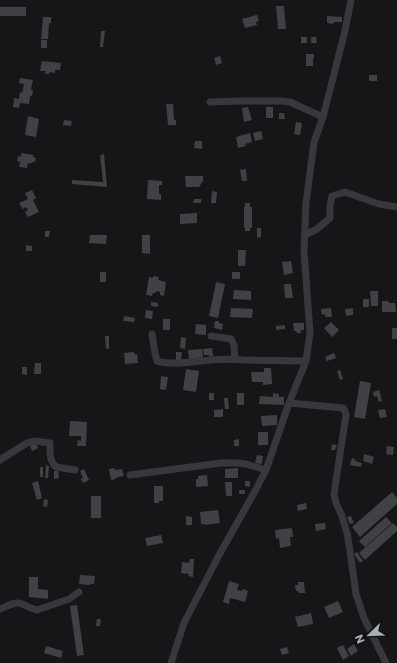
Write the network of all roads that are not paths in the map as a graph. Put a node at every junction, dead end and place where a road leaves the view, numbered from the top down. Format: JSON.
{"nodes":[{"id":1,"x":351,"y":0,"type":"edge"},
{"id":2,"x":210,"y":102,"type":"dead end"},
{"id":3,"x":323,"y":117,"type":"junction"},
{"id":4,"x":397,"y":207,"type":"edge"},
{"id":5,"x":305,"y":235,"type":"junction"},
{"id":6,"x":152,"y":334,"type":"dead end"},
{"id":7,"x":211,"y":336,"type":"dead end"},
{"id":8,"x":235,"y":359,"type":"junction"},
{"id":9,"x":306,"y":361,"type":"junction"},
{"id":10,"x":289,"y":403,"type":"junction"},
{"id":11,"x":0,"y":460,"type":"edge"},
{"id":12,"x":75,"y":470,"type":"dead end"},
{"id":13,"x":266,"y":470,"type":"junction"},
{"id":14,"x":130,"y":475,"type":"dead end"},
{"id":15,"x":79,"y":592,"type":"dead end"},
{"id":16,"x":0,"y":609,"type":"edge"},
{"id":17,"x":170,"y":663,"type":"edge"},
{"id":18,"x":386,"y":663,"type":"edge"}],
"edges":[{"from":1,"to":3,"type":"street"},
{"from":2,"to":3,"type":"street"},
{"from":3,"to":5,"type":"street"},
{"from":4,"to":5,"type":"street"},
{"from":5,"to":9,"type":"street"},
{"from":6,"to":8,"type":"street"},
{"from":7,"to":8,"type":"street"},
{"from":8,"to":9,"type":"street"},
{"from":9,"to":10,"type":"street"},
{"from":10,"to":13,"type":"street"},
{"from":10,"to":18,"type":"street"},
{"from":11,"to":12,"type":"street"},
{"from":13,"to":14,"type":"street"},
{"from":13,"to":17,"type":"street"},
{"from":15,"to":16,"type":"street"}]}
